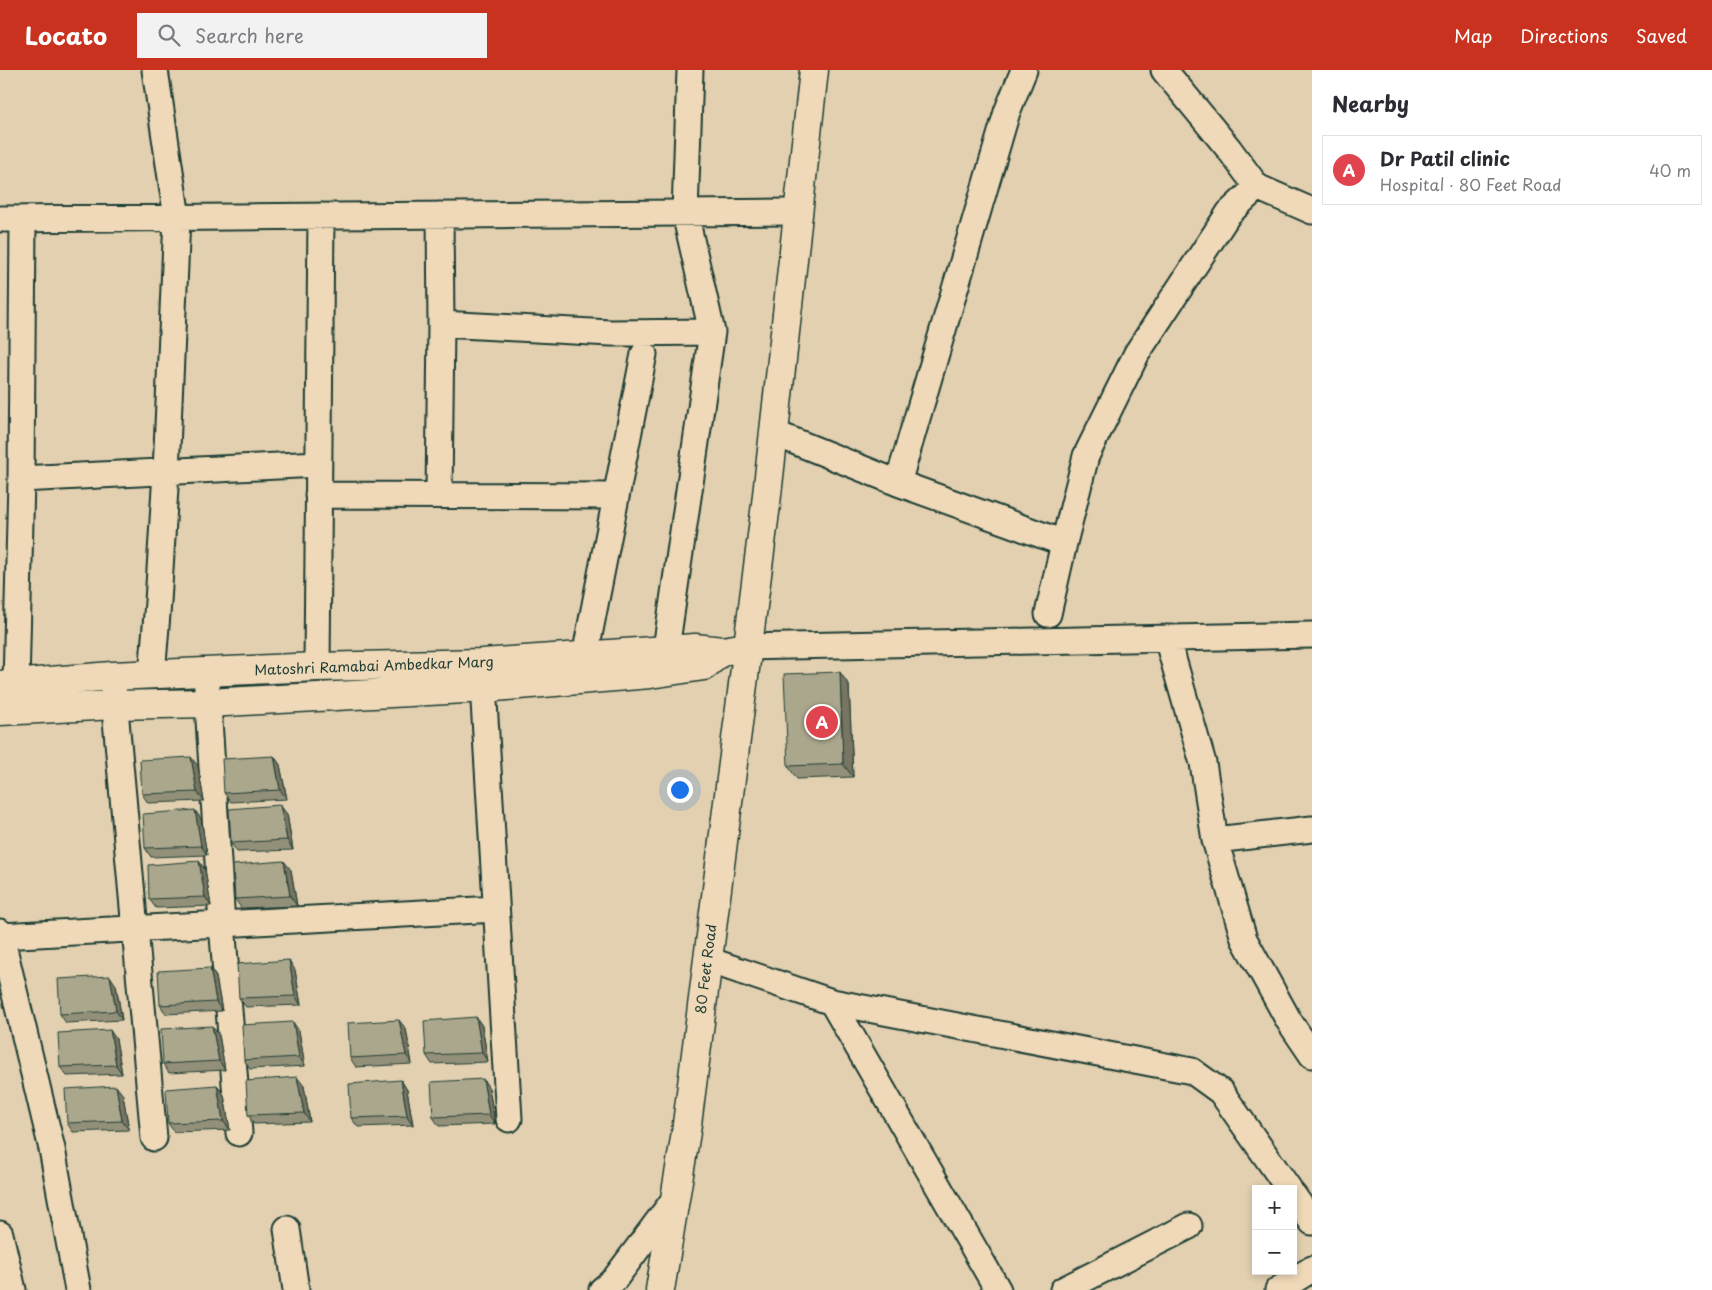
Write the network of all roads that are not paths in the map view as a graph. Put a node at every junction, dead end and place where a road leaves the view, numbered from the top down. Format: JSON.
{"nodes":[{"id":1,"x":156,"y":70,"type":"edge"},
{"id":2,"x":690,"y":70,"type":"edge"},
{"id":3,"x":814,"y":70,"type":"edge"},
{"id":4,"x":1024,"y":70,"type":"edge"},
{"id":5,"x":1164,"y":70,"type":"edge"},
{"id":6,"x":1257,"y":187,"type":"junction"},
{"id":7,"x":1312,"y":211,"type":"edge"},
{"id":8,"x":798,"y":212,"type":"junction"},
{"id":9,"x":685,"y":213,"type":"junction"},
{"id":10,"x":440,"y":215,"type":"junction"},
{"id":11,"x":322,"y":216,"type":"junction"},
{"id":12,"x":177,"y":218,"type":"junction"},
{"id":13,"x":12,"y":219,"type":"edge"},
{"id":14,"x":441,"y":324,"type":"junction"},
{"id":15,"x":712,"y":332,"type":"junction"},
{"id":16,"x":644,"y":354,"type":"dead end"},
{"id":17,"x":774,"y":433,"type":"junction"},
{"id":18,"x":318,"y":464,"type":"junction"},
{"id":19,"x":166,"y":472,"type":"junction"},
{"id":20,"x":21,"y":479,"type":"junction"},
{"id":21,"x":898,"y":483,"type":"junction"},
{"id":22,"x":318,"y":495,"type":"junction"},
{"id":23,"x":439,"y":495,"type":"junction"},
{"id":24,"x":616,"y":496,"type":"junction"},
{"id":25,"x":1064,"y":543,"type":"junction"},
{"id":26,"x":1048,"y":614,"type":"dead end"},
{"id":27,"x":1312,"y":635,"type":"edge"},
{"id":28,"x":1167,"y":638,"type":"junction"},
{"id":29,"x":735,"y":649,"type":"junction"},
{"id":30,"x":666,"y":650,"type":"junction"},
{"id":31,"x":584,"y":656,"type":"junction"},
{"id":32,"x":317,"y":667,"type":"junction"},
{"id":33,"x":206,"y":673,"type":"junction"},
{"id":34,"x":152,"y":675,"type":"junction"},
{"id":35,"x":483,"y":675,"type":"junction"},
{"id":36,"x":112,"y":676,"type":"junction"},
{"id":37,"x":8,"y":685,"type":"edge"},
{"id":38,"x":207,"y":703,"type":"junction"},
{"id":39,"x":115,"y":705,"type":"junction"},
{"id":40,"x":0,"y":711,"type":"edge"},
{"id":41,"x":1312,"y":829,"type":"edge"},
{"id":42,"x":1215,"y":840,"type":"junction"},
{"id":43,"x":496,"y":909,"type":"junction"},
{"id":44,"x":222,"y":924,"type":"junction"},
{"id":45,"x":134,"y":928,"type":"junction"},
{"id":46,"x":1,"y":934,"type":"edge"},
{"id":47,"x":708,"y":960,"type":"junction"},
{"id":48,"x":832,"y":1002,"type":"junction"},
{"id":49,"x":1312,"y":1055,"type":"edge"},
{"id":50,"x":509,"y":1118,"type":"dead end"},
{"id":51,"x":238,"y":1133,"type":"dead end"},
{"id":52,"x":154,"y":1138,"type":"dead end"},
{"id":53,"x":1286,"y":1185,"type":"edge"},
{"id":54,"x":674,"y":1200,"type":"junction"},
{"id":55,"x":1297,"y":1201,"type":"edge"},
{"id":56,"x":1312,"y":1222,"type":"edge"},
{"id":57,"x":1189,"y":1226,"type":"dead end"},
{"id":58,"x":287,"y":1229,"type":"dead end"},
{"id":59,"x":0,"y":1234,"type":"edge"},
{"id":60,"x":1312,"y":1269,"type":"edge"},
{"id":61,"x":8,"y":1280,"type":"edge"},
{"id":62,"x":78,"y":1290,"type":"edge"},
{"id":63,"x":296,"y":1290,"type":"edge"},
{"id":64,"x":602,"y":1290,"type":"edge"},
{"id":65,"x":660,"y":1290,"type":"edge"},
{"id":66,"x":998,"y":1290,"type":"edge"},
{"id":67,"x":1064,"y":1290,"type":"edge"},
{"id":68,"x":1278,"y":1290,"type":"edge"}],
"edges":[{"from":1,"to":12,"type":"street"},
{"from":2,"to":9,"type":"street"},
{"from":3,"to":8,"type":"street","name":"80 Feet Road"},
{"from":4,"to":21,"type":"street"},
{"from":5,"to":6,"type":"street"},
{"from":6,"to":7,"type":"street"},
{"from":6,"to":25,"type":"street"},
{"from":8,"to":9,"type":"street"},
{"from":8,"to":17,"type":"street","name":"80 Feet Road"},
{"from":9,"to":10,"type":"street"},
{"from":9,"to":15,"type":"street"},
{"from":10,"to":11,"type":"street"},
{"from":10,"to":14,"type":"street"},
{"from":11,"to":12,"type":"street"},
{"from":11,"to":18,"type":"street"},
{"from":12,"to":13,"type":"street"},
{"from":12,"to":19,"type":"street"},
{"from":13,"to":20,"type":"street"},
{"from":14,"to":15,"type":"street"},
{"from":14,"to":23,"type":"street"},
{"from":15,"to":30,"type":"street"},
{"from":16,"to":24,"type":"street"},
{"from":17,"to":21,"type":"street"},
{"from":17,"to":29,"type":"street","name":"80 Feet Road"},
{"from":18,"to":19,"type":"street"},
{"from":18,"to":22,"type":"street"},
{"from":19,"to":20,"type":"street"},
{"from":19,"to":34,"type":"street"},
{"from":20,"to":37,"type":"street"},
{"from":21,"to":25,"type":"street"},
{"from":22,"to":23,"type":"street"},
{"from":22,"to":32,"type":"street"},
{"from":23,"to":24,"type":"street"},
{"from":24,"to":31,"type":"street"},
{"from":25,"to":26,"type":"street"},
{"from":27,"to":28,"type":"street"},
{"from":28,"to":29,"type":"street"},
{"from":28,"to":42,"type":"street"},
{"from":29,"to":30,"type":"street","name":"Matoshri Ramabai Ambedkar Marg"},
{"from":29,"to":35,"type":"street"},
{"from":29,"to":47,"type":"street","name":"80 Feet Road"},
{"from":30,"to":31,"type":"street","name":"Matoshri Ramabai Ambedkar Marg"},
{"from":31,"to":35,"type":"street","name":"Matoshri Ramabai Ambedkar Marg"},
{"from":32,"to":33,"type":"street","name":"Matoshri Ramabai Ambedkar Marg"},
{"from":32,"to":35,"type":"street","name":"Matoshri Ramabai Ambedkar Marg"},
{"from":33,"to":34,"type":"street","name":"Matoshri Ramabai Ambedkar Marg"},
{"from":33,"to":38,"type":"street"},
{"from":34,"to":36,"type":"street","name":"Matoshri Ramabai Ambedkar Marg"},
{"from":35,"to":38,"type":"street"},
{"from":35,"to":43,"type":"street"},
{"from":36,"to":37,"type":"street","name":"Matoshri Ramabai Ambedkar Marg"},
{"from":36,"to":39,"type":"street"},
{"from":38,"to":39,"type":"street"},
{"from":38,"to":44,"type":"street"},
{"from":39,"to":40,"type":"street"},
{"from":39,"to":45,"type":"street"},
{"from":41,"to":42,"type":"street"},
{"from":42,"to":49,"type":"street"},
{"from":43,"to":44,"type":"street"},
{"from":43,"to":50,"type":"street"},
{"from":44,"to":45,"type":"street"},
{"from":44,"to":51,"type":"street"},
{"from":45,"to":46,"type":"street"},
{"from":45,"to":52,"type":"street"},
{"from":46,"to":62,"type":"street"},
{"from":47,"to":48,"type":"street"},
{"from":47,"to":54,"type":"street","name":"80 Feet Road"},
{"from":48,"to":53,"type":"street"},
{"from":48,"to":66,"type":"street"},
{"from":54,"to":64,"type":"street"},
{"from":54,"to":65,"type":"street","name":"80 Feet Road"},
{"from":55,"to":56,"type":"street"},
{"from":57,"to":67,"type":"street"},
{"from":58,"to":63,"type":"street"},
{"from":59,"to":61,"type":"street"},
{"from":60,"to":68,"type":"street"}]}
